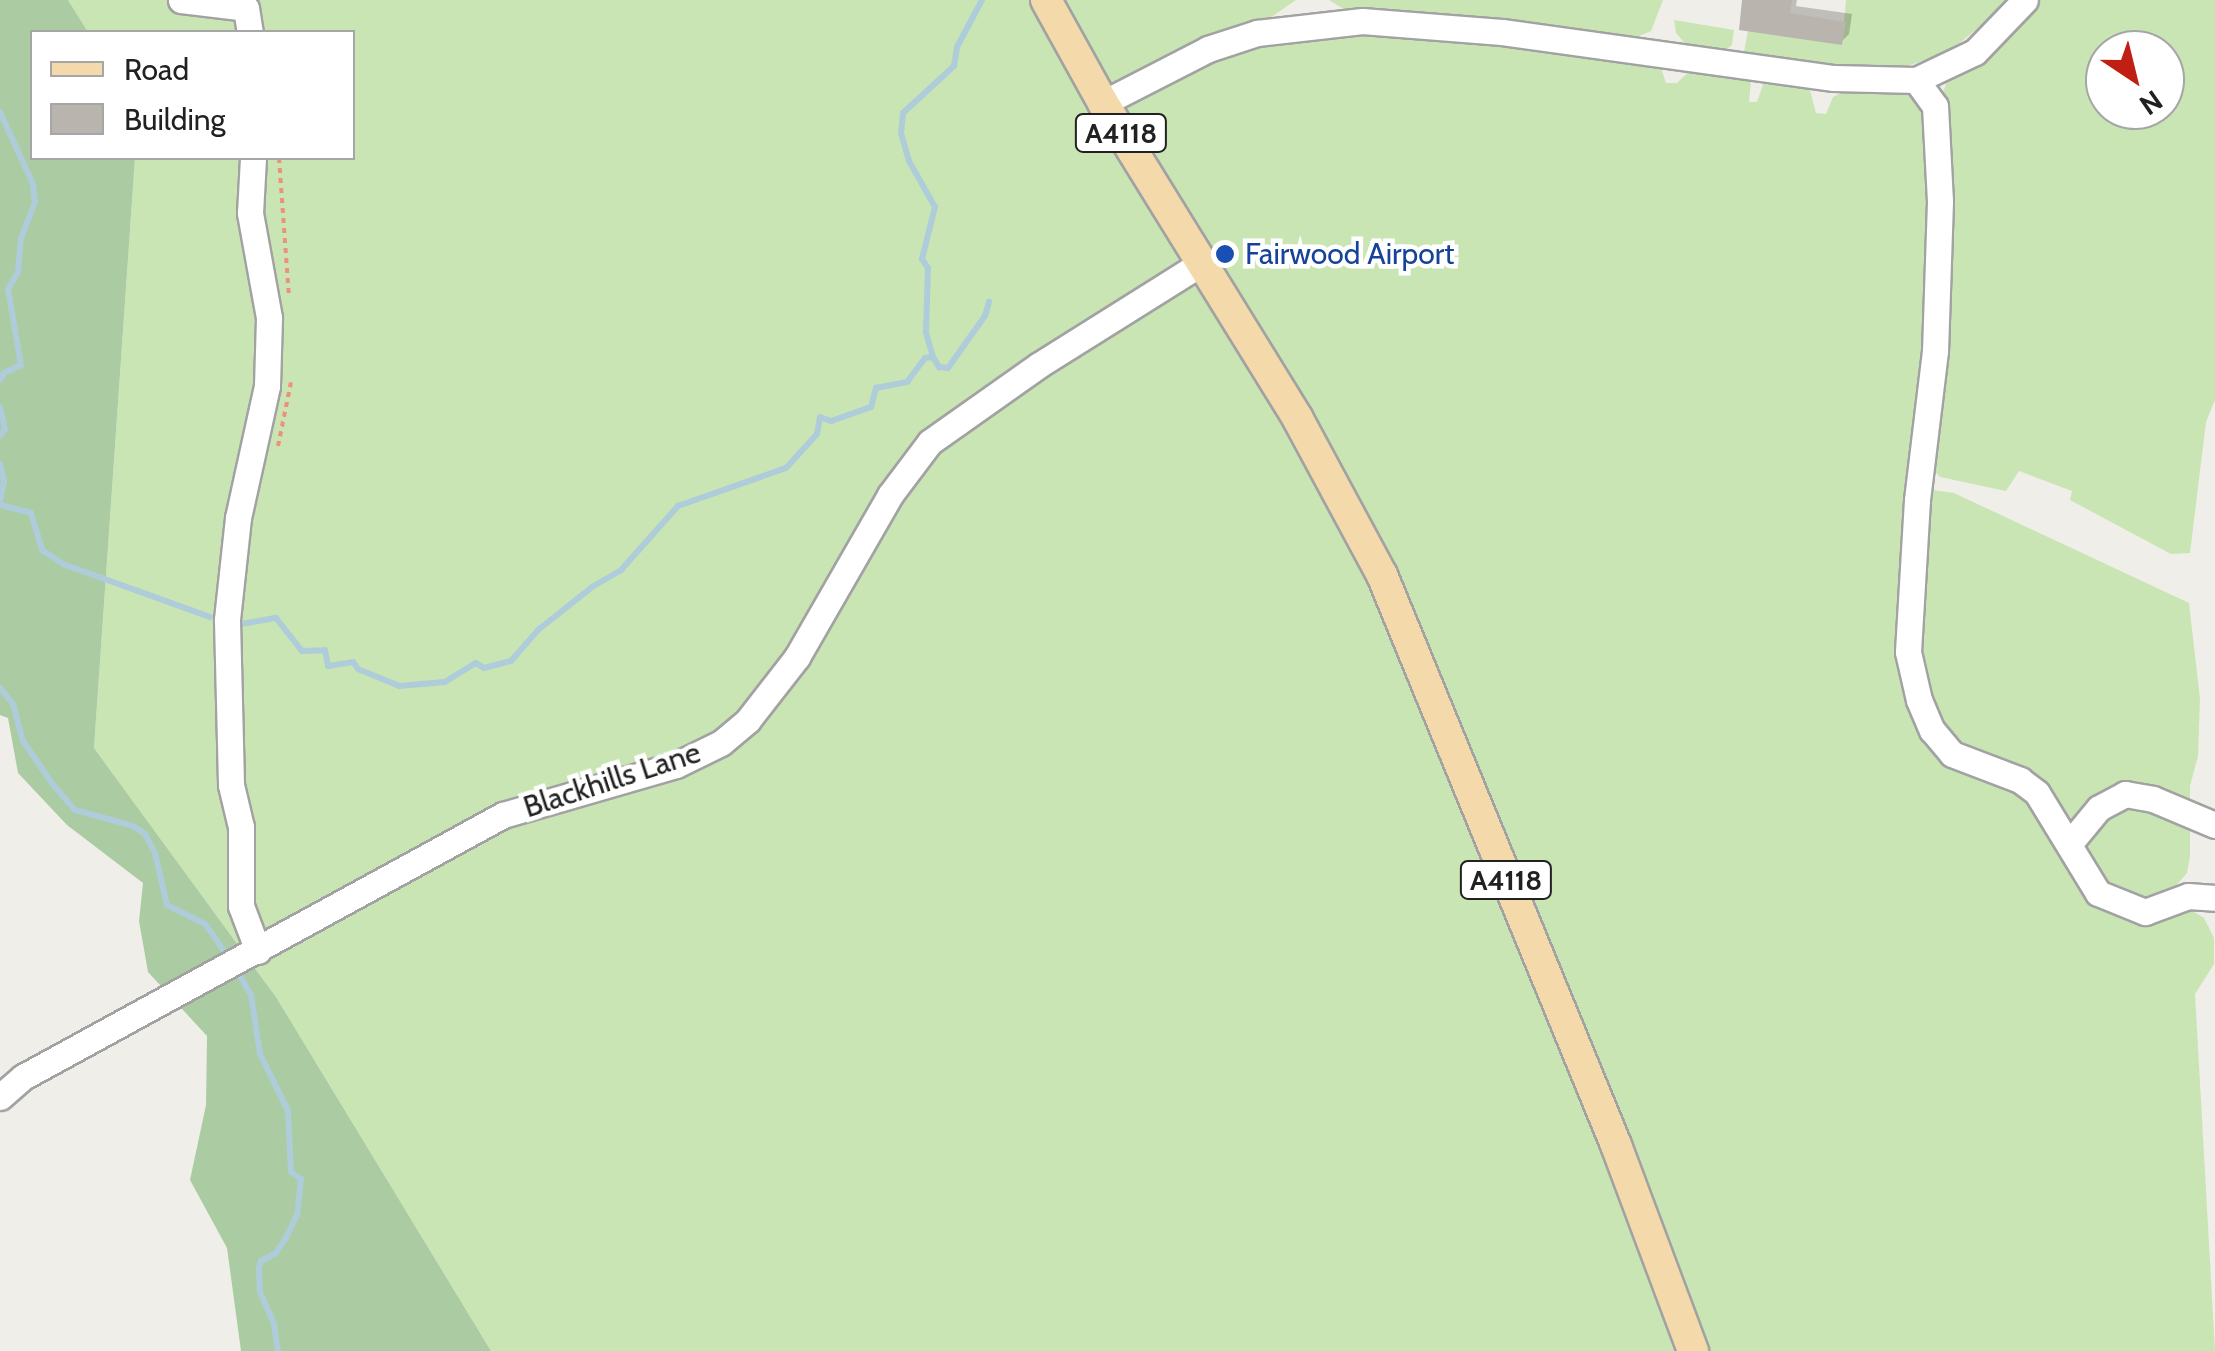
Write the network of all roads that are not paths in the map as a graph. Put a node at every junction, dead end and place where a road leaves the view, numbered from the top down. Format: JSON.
{"nodes":[{"id":1,"x":181,"y":0,"type":"edge"},
{"id":2,"x":1046,"y":0,"type":"edge"},
{"id":3,"x":2024,"y":0,"type":"edge"},
{"id":4,"x":250,"y":30,"type":"edge"},
{"id":5,"x":1916,"y":80,"type":"junction"},
{"id":6,"x":1102,"y":103,"type":"junction"},
{"id":7,"x":253,"y":160,"type":"edge"},
{"id":8,"x":1203,"y":262,"type":"junction"},
{"id":9,"x":2215,"y":825,"type":"edge"},
{"id":10,"x":2070,"y":843,"type":"junction"},
{"id":11,"x":2215,"y":898,"type":"edge"},
{"id":12,"x":250,"y":956,"type":"junction"},
{"id":13,"x":0,"y":1097,"type":"edge"},
{"id":14,"x":1693,"y":1351,"type":"edge"}],
"edges":[{"from":1,"to":4,"type":"street"},
{"from":2,"to":6,"type":"main road","number":"A4118"},
{"from":3,"to":5,"type":"street"},
{"from":5,"to":6,"type":"street"},
{"from":5,"to":10,"type":"street"},
{"from":6,"to":8,"type":"main road","number":"A4118"},
{"from":7,"to":12,"type":"street"},
{"from":8,"to":12,"type":"street","name":"Blackhills Lane"},
{"from":8,"to":14,"type":"main road","number":"A4118"},
{"from":9,"to":10,"type":"street"},
{"from":10,"to":11,"type":"street"},
{"from":12,"to":13,"type":"street","name":"Blackhills Lane"}]}
